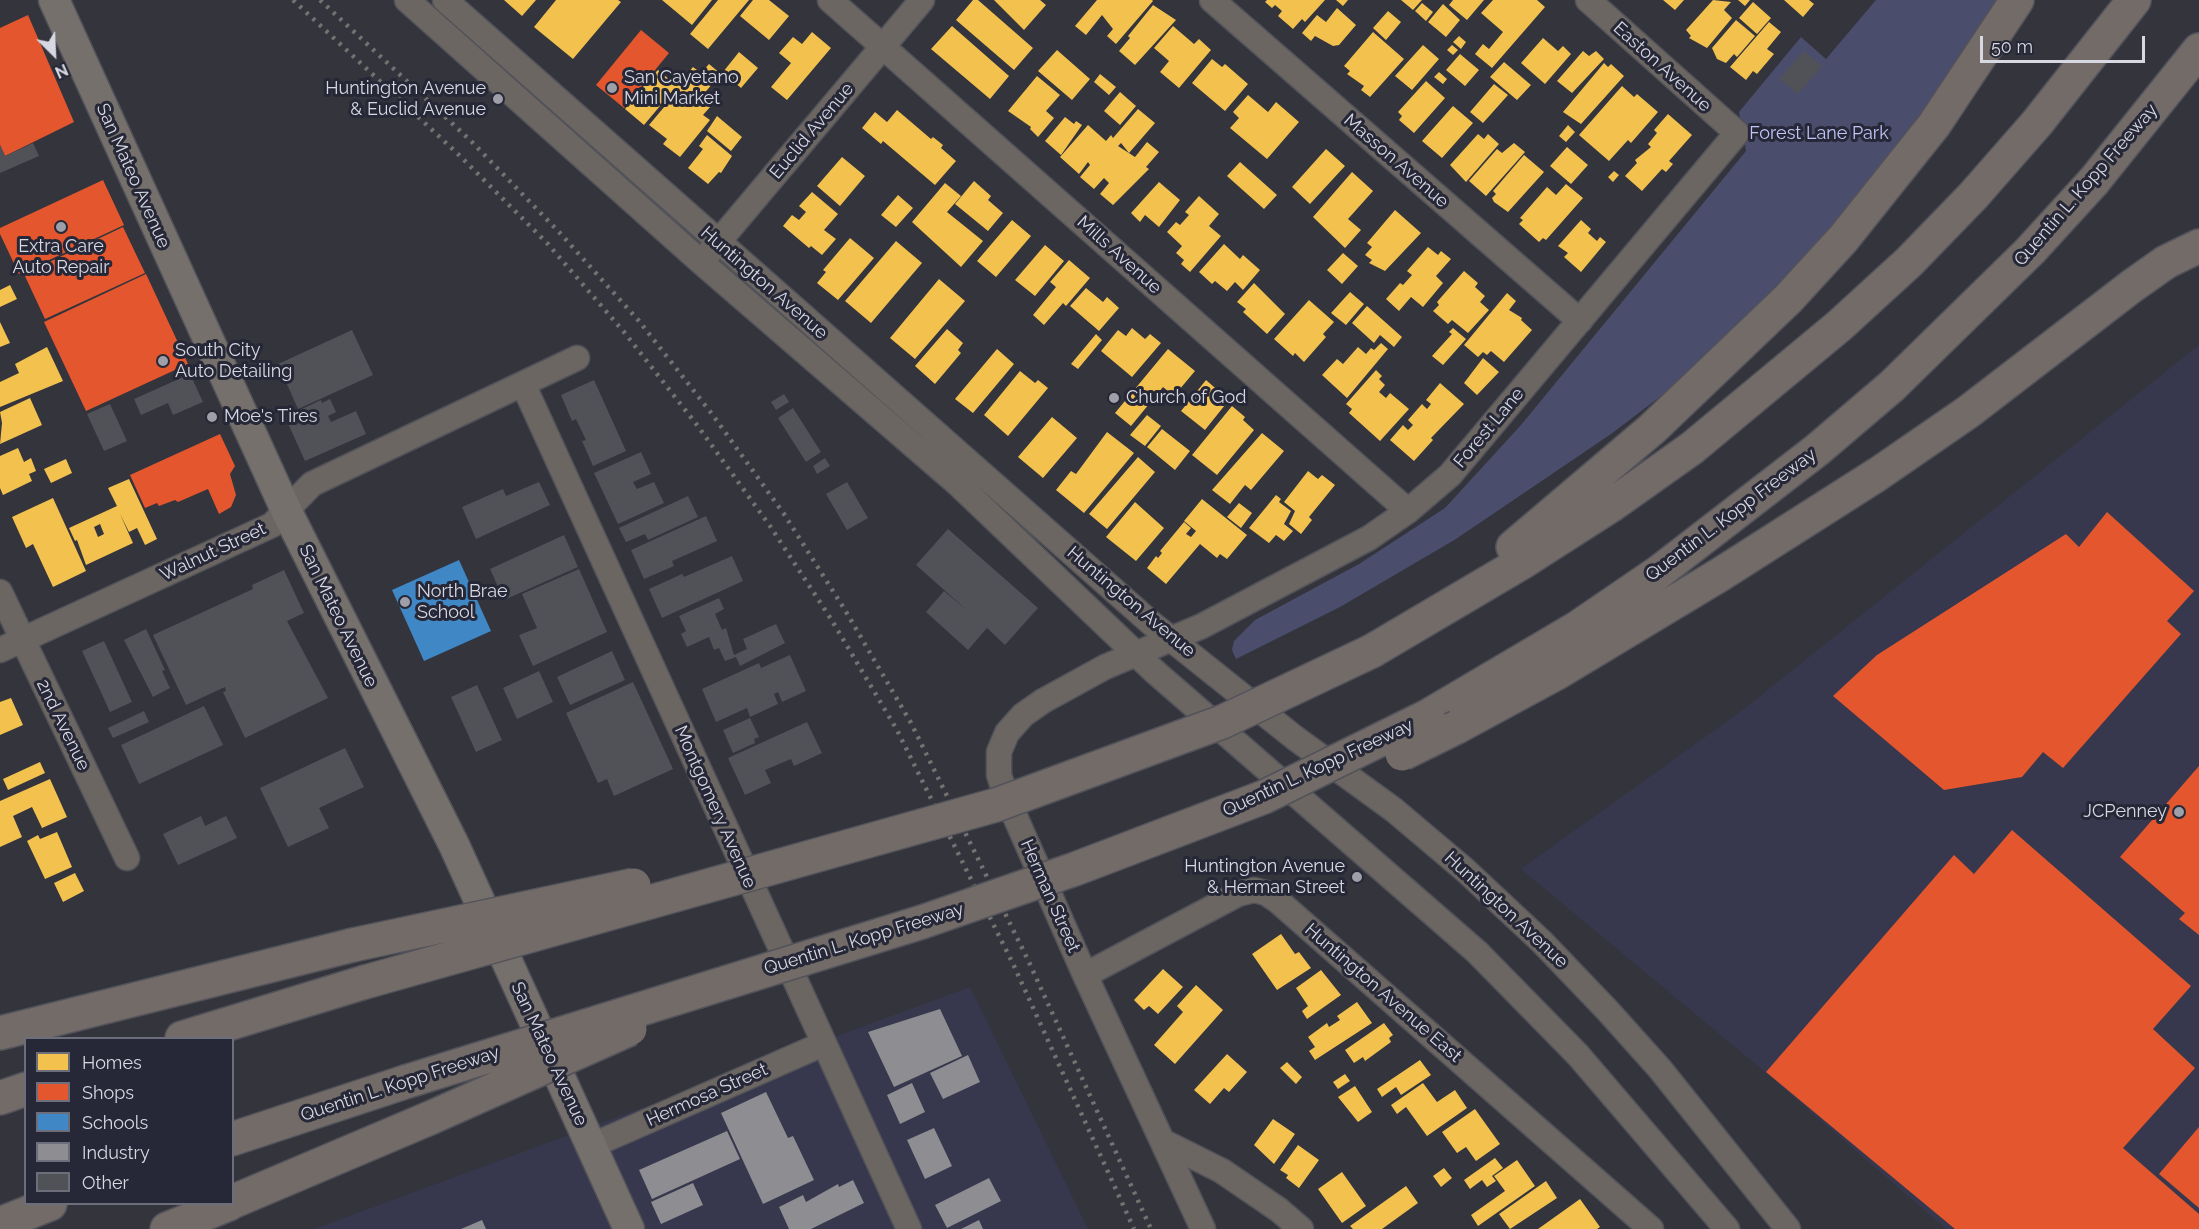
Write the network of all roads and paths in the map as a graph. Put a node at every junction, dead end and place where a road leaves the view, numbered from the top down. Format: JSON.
{"nodes":[{"id":1,"x":54,"y":0,"type":"edge"},
{"id":2,"x":407,"y":0,"type":"edge"},
{"id":3,"x":446,"y":0,"type":"edge"},
{"id":4,"x":830,"y":0,"type":"edge"},
{"id":5,"x":922,"y":0,"type":"edge"},
{"id":6,"x":1212,"y":0,"type":"edge"},
{"id":7,"x":1588,"y":0,"type":"edge"},
{"id":8,"x":2017,"y":0,"type":"edge"},
{"id":9,"x":2134,"y":0,"type":"edge"},
{"id":10,"x":883,"y":47,"type":"junction"},
{"id":11,"x":2199,"y":50,"type":"edge"},
{"id":12,"x":1737,"y":133,"type":"joint"},
{"id":13,"x":717,"y":242,"type":"junction"},
{"id":14,"x":2199,"y":246,"type":"edge"},
{"id":15,"x":701,"y":262,"type":"junction"},
{"id":16,"x":1580,"y":321,"type":"junction"},
{"id":17,"x":577,"y":358,"type":"dead end"},
{"id":18,"x":523,"y":384,"type":"junction"},
{"id":19,"x":286,"y":510,"type":"junction"},
{"id":20,"x":1408,"y":511,"type":"junction"},
{"id":21,"x":0,"y":592,"type":"edge"},
{"id":22,"x":1172,"y":639,"type":"junction"},
{"id":23,"x":22,"y":640,"type":"junction"},
{"id":24,"x":0,"y":650,"type":"edge"},
{"id":25,"x":1372,"y":651,"type":"junction"},
{"id":26,"x":1136,"y":655,"type":"junction"},
{"id":27,"x":1443,"y":722,"type":"junction"},
{"id":28,"x":900,"y":831,"type":"junction"},
{"id":29,"x":127,"y":858,"type":"dead end"},
{"id":30,"x":922,"y":922,"type":"junction"},
{"id":31,"x":1085,"y":975,"type":"junction"},
{"id":32,"x":0,"y":1033,"type":"edge"},
{"id":33,"x":185,"y":1037,"type":"edge"},
{"id":34,"x":823,"y":1044,"type":"junction"},
{"id":35,"x":24,"y":1090,"type":"edge"},
{"id":36,"x":0,"y":1098,"type":"edge"},
{"id":37,"x":234,"y":1138,"type":"edge"},
{"id":38,"x":1162,"y":1142,"type":"junction"},
{"id":39,"x":591,"y":1146,"type":"junction"},
{"id":40,"x":234,"y":1202,"type":"edge"},
{"id":41,"x":45,"y":1205,"type":"edge"},
{"id":42,"x":226,"y":1205,"type":"edge"},
{"id":43,"x":0,"y":1224,"type":"edge"},
{"id":44,"x":167,"y":1229,"type":"edge"},
{"id":45,"x":629,"y":1229,"type":"edge"},
{"id":46,"x":909,"y":1229,"type":"edge"},
{"id":47,"x":1203,"y":1229,"type":"edge"},
{"id":48,"x":1301,"y":1229,"type":"edge"},
{"id":49,"x":1651,"y":1229,"type":"edge"},
{"id":50,"x":1727,"y":1229,"type":"edge"},
{"id":51,"x":1788,"y":1229,"type":"edge"}],
"edges":[{"from":1,"to":19,"type":"main road","name":"San Mateo Avenue"},
{"from":2,"to":15,"type":"street","name":"Huntington Avenue"},
{"from":3,"to":13,"type":"street","name":"Huntington Avenue"},
{"from":4,"to":10,"type":"street","name":"Mills Avenue"},
{"from":5,"to":10,"type":"street","name":"Euclid Avenue"},
{"from":6,"to":16,"type":"street","name":"Masson Avenue"},
{"from":7,"to":12,"type":"street","name":"Easton Avenue"},
{"from":8,"to":25,"type":"highway"},
{"from":9,"to":25,"type":"highway"},
{"from":10,"to":13,"type":"street","name":"Euclid Avenue"},
{"from":10,"to":20,"type":"street","name":"Mills Avenue"},
{"from":11,"to":27,"type":"highway","name":"Quentin L. Kopp Freeway"},
{"from":12,"to":16,"type":"street","name":"Forest Lane"},
{"from":13,"to":15,"type":"street","name":"Euclid Avenue"},
{"from":13,"to":22,"type":"street","name":"Huntington Avenue"},
{"from":14,"to":27,"type":"highway"},
{"from":15,"to":26,"type":"street","name":"Huntington Avenue"},
{"from":16,"to":20,"type":"street","name":"Forest Lane"},
{"from":17,"to":18,"type":"street","name":"Walnut Street"},
{"from":18,"to":19,"type":"street","name":"Walnut Street"},
{"from":18,"to":34,"type":"street","name":"Montgomery Avenue"},
{"from":19,"to":23,"type":"street","name":"Walnut Street"},
{"from":19,"to":39,"type":"main road","name":"San Mateo Avenue"},
{"from":20,"to":22,"type":"street","name":"Forest Lane"},
{"from":21,"to":23,"type":"street","name":"2nd Avenue"},
{"from":22,"to":26,"type":"street","name":"Herman Street"},
{"from":22,"to":51,"type":"street","name":"Huntington Avenue"},
{"from":23,"to":24,"type":"street","name":"Walnut Street"},
{"from":23,"to":29,"type":"street","name":"2nd Avenue"},
{"from":25,"to":28,"type":"highway","bridge":true},
{"from":26,"to":31,"type":"street","name":"Herman Street"},
{"from":26,"to":50,"type":"street","name":"Huntington Avenue"},
{"from":27,"to":30,"type":"highway","name":"Quentin L. Kopp Freeway","bridge":true},
{"from":28,"to":32,"type":"highway","bridge":true},
{"from":28,"to":33,"type":"highway","bridge":true},
{"from":30,"to":37,"type":"highway","name":"Quentin L. Kopp Freeway","bridge":true},
{"from":30,"to":40,"type":"highway","bridge":true},
{"from":31,"to":38,"type":"street","name":"Herman Street"},
{"from":31,"to":49,"type":"street","name":"Huntington Avenue East"},
{"from":34,"to":39,"type":"street","name":"Hermosa Street"},
{"from":34,"to":46,"type":"street","name":"Montgomery Avenue"},
{"from":35,"to":36,"type":"highway"},
{"from":38,"to":47,"type":"street","name":"Herman Street"},
{"from":38,"to":48,"type":"street"},
{"from":39,"to":45,"type":"main road","name":"San Mateo Avenue"},
{"from":41,"to":43,"type":"highway"},
{"from":42,"to":44,"type":"highway"}]}
